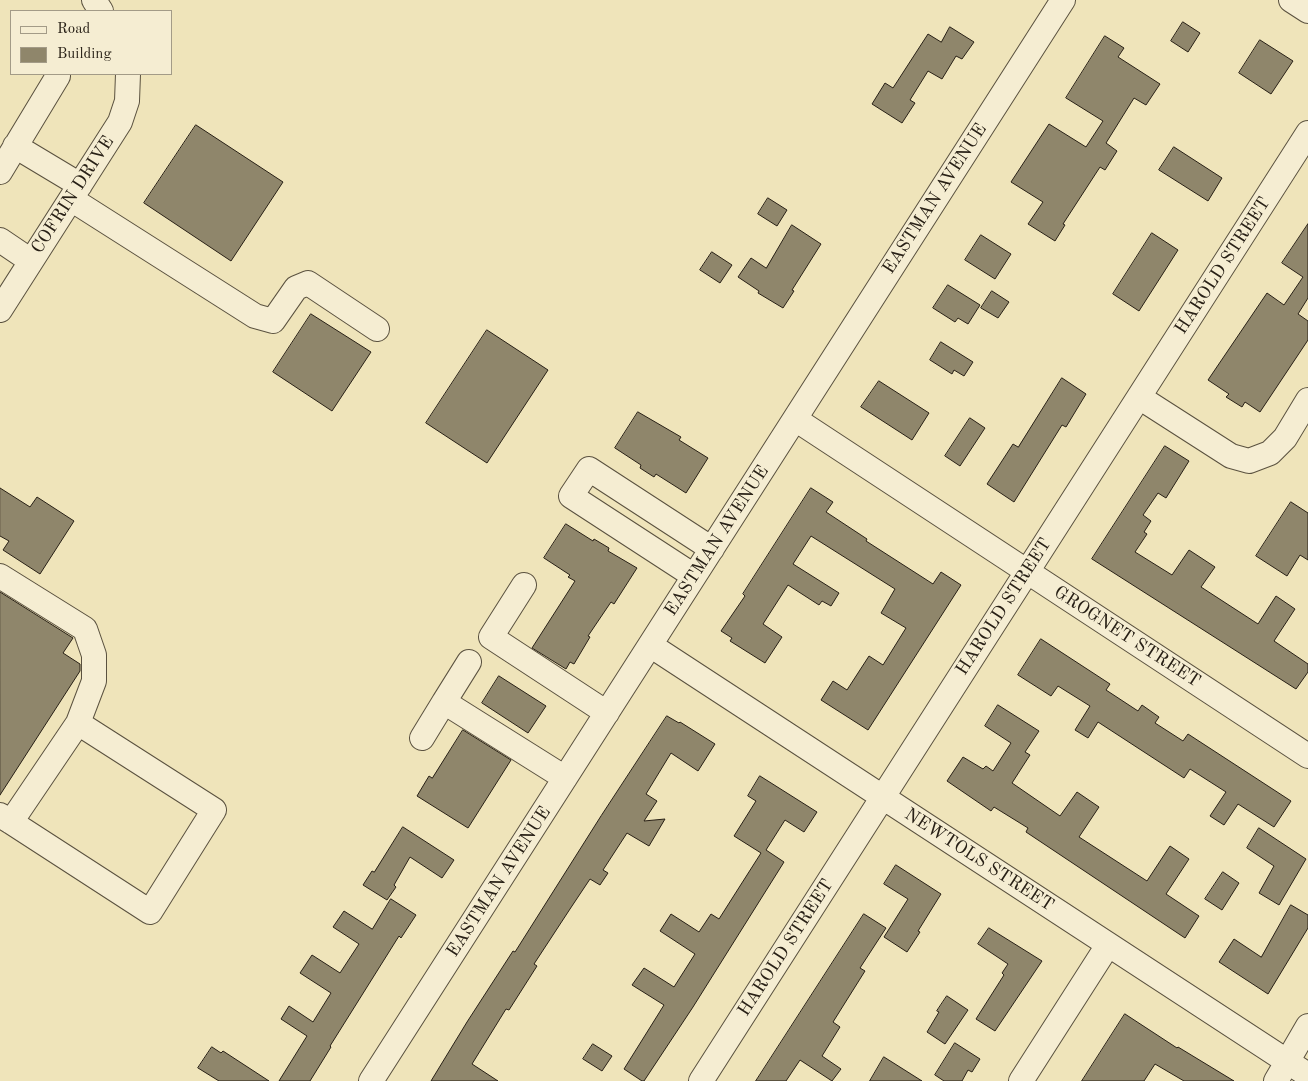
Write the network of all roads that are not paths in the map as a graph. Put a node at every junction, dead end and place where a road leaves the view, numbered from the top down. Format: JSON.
{"nodes":[{"id":1,"x":1063,"y":0,"type":"edge"},
{"id":2,"x":1291,"y":0,"type":"edge"},
{"id":3,"x":1308,"y":12,"type":"edge"},
{"id":4,"x":128,"y":75,"type":"edge"},
{"id":5,"x":58,"y":76,"type":"dead end"},
{"id":6,"x":1308,"y":133,"type":"edge"},
{"id":7,"x":15,"y":146,"type":"junction"},
{"id":8,"x":1300,"y":162,"type":"edge"},
{"id":9,"x":0,"y":172,"type":"edge"},
{"id":10,"x":76,"y":192,"type":"junction"},
{"id":11,"x":0,"y":240,"type":"edge"},
{"id":12,"x":31,"y":261,"type":"junction"},
{"id":13,"x":0,"y":310,"type":"edge"},
{"id":14,"x":378,"y":329,"type":"dead end"},
{"id":15,"x":1139,"y":397,"type":"junction"},
{"id":16,"x":1308,"y":400,"type":"edge"},
{"id":17,"x":795,"y":419,"type":"junction"},
{"id":18,"x":674,"y":524,"type":"junction"},
{"id":19,"x":712,"y":549,"type":"junction"},
{"id":20,"x":656,"y":552,"type":"junction"},
{"id":21,"x":1027,"y":571,"type":"junction"},
{"id":22,"x":0,"y":576,"type":"edge"},
{"id":23,"x":694,"y":576,"type":"junction"},
{"id":24,"x":524,"y":585,"type":"dead end"},
{"id":25,"x":650,"y":646,"type":"junction"},
{"id":26,"x":469,"y":662,"type":"dead end"},
{"id":27,"x":444,"y":702,"type":"junction"},
{"id":28,"x":607,"y":713,"type":"junction"},
{"id":29,"x":78,"y":723,"type":"junction"},
{"id":30,"x":422,"y":738,"type":"dead end"},
{"id":31,"x":1308,"y":756,"type":"edge"},
{"id":32,"x":565,"y":778,"type":"junction"},
{"id":33,"x":882,"y":797,"type":"junction"},
{"id":34,"x":5,"y":819,"type":"edge"},
{"id":35,"x":1108,"y":945,"type":"junction"},
{"id":36,"x":1308,"y":1026,"type":"edge"},
{"id":37,"x":1282,"y":1071,"type":"edge"},
{"id":38,"x":1308,"y":1075,"type":"edge"},
{"id":39,"x":371,"y":1081,"type":"edge"},
{"id":40,"x":700,"y":1081,"type":"edge"},
{"id":41,"x":1021,"y":1081,"type":"edge"}],
"edges":[{"from":1,"to":17,"type":"street","name":"EASTMAN AVENUE"},
{"from":2,"to":3,"type":"street"},
{"from":4,"to":10,"type":"street","name":"COFRIN DRIVE"},
{"from":5,"to":7,"type":"street"},
{"from":6,"to":8,"type":"street","name":"HAROLD STREET"},
{"from":7,"to":9,"type":"street"},
{"from":7,"to":10,"type":"street"},
{"from":8,"to":15,"type":"street","name":"HAROLD STREET"},
{"from":10,"to":12,"type":"street","name":"COFRIN DRIVE"},
{"from":10,"to":14,"type":"street"},
{"from":11,"to":12,"type":"street"},
{"from":12,"to":13,"type":"street","name":"COFRIN DRIVE"},
{"from":15,"to":16,"type":"street"},
{"from":15,"to":21,"type":"street","name":"HAROLD STREET"},
{"from":17,"to":19,"type":"street","name":"EASTMAN AVENUE"},
{"from":17,"to":21,"type":"street","name":"GROGNET STREET"},
{"from":18,"to":19,"type":"street"},
{"from":18,"to":20,"type":"street"},
{"from":18,"to":20,"type":"street"},
{"from":19,"to":23,"type":"street","name":"EASTMAN AVENUE"},
{"from":20,"to":23,"type":"street"},
{"from":21,"to":31,"type":"street","name":"GROGNET STREET"},
{"from":21,"to":33,"type":"street","name":"HAROLD STREET"},
{"from":22,"to":29,"type":"street"},
{"from":23,"to":25,"type":"street","name":"EASTMAN AVENUE"},
{"from":24,"to":28,"type":"street"},
{"from":25,"to":28,"type":"street","name":"EASTMAN AVENUE"},
{"from":25,"to":33,"type":"street","name":"NEWTOLS STREET"},
{"from":26,"to":27,"type":"street"},
{"from":27,"to":30,"type":"street"},
{"from":27,"to":32,"type":"street"},
{"from":28,"to":32,"type":"street","name":"EASTMAN AVENUE"},
{"from":29,"to":34,"type":"street"},
{"from":29,"to":34,"type":"street"},
{"from":32,"to":39,"type":"street","name":"EASTMAN AVENUE"},
{"from":33,"to":35,"type":"street","name":"NEWTOLS STREET"},
{"from":33,"to":40,"type":"street","name":"HAROLD STREET"},
{"from":35,"to":37,"type":"street","name":"NEWTOLS STREET"},
{"from":35,"to":41,"type":"street"},
{"from":36,"to":37,"type":"street"},
{"from":37,"to":38,"type":"street","name":"NEWTOLS STREET"}]}
